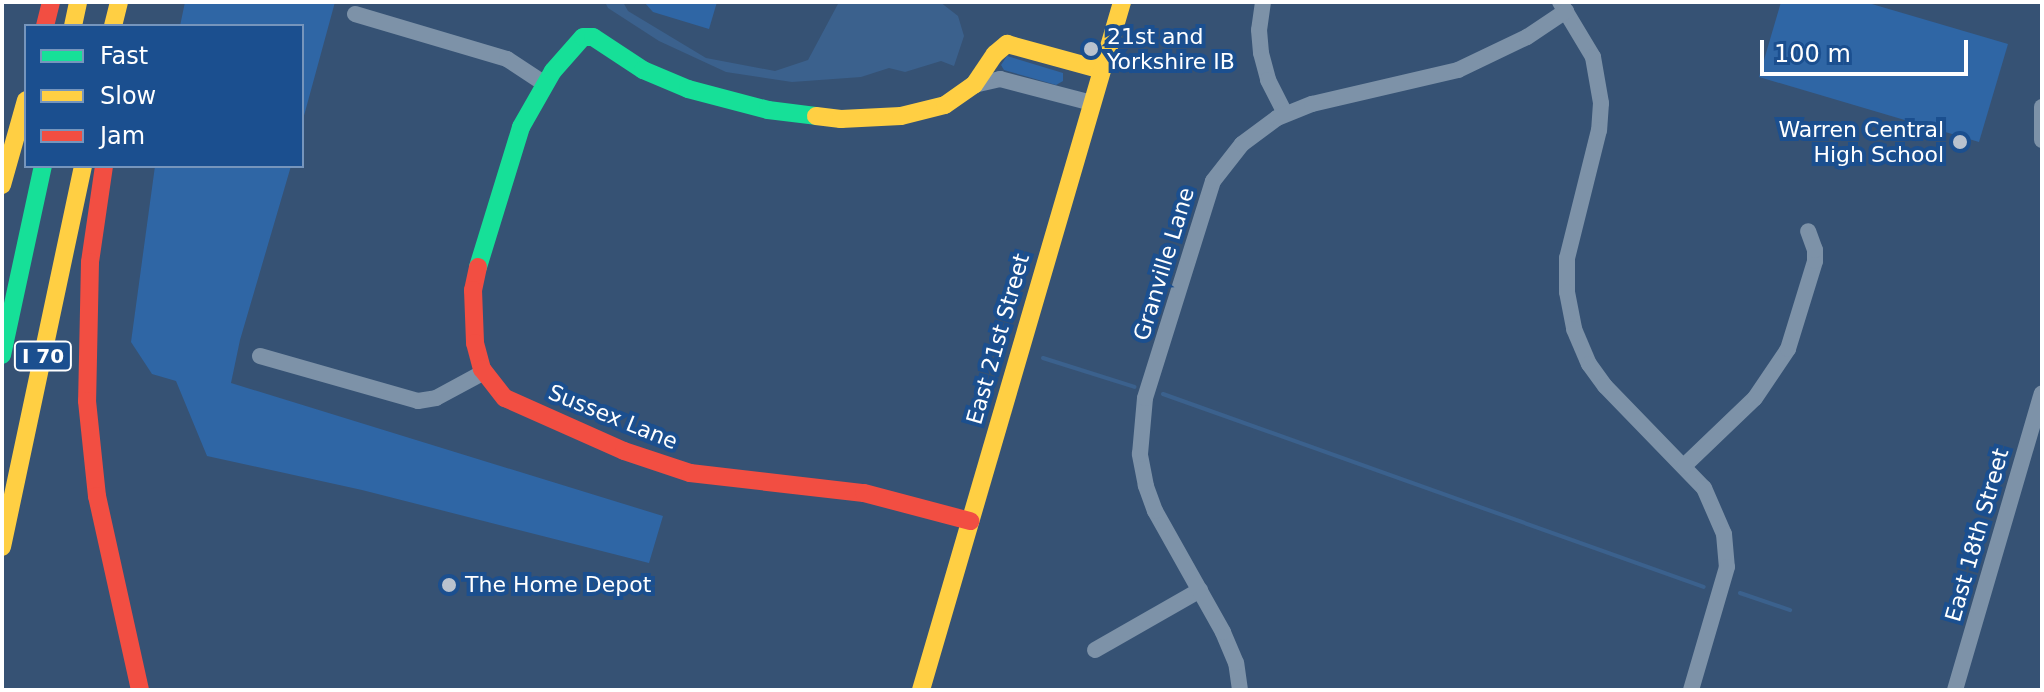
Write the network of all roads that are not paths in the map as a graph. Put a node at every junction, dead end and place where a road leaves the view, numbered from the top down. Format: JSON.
{"nodes":[{"id":1,"x":51,"y":2,"type":"edge"},
{"id":2,"x":78,"y":2,"type":"edge"},
{"id":3,"x":119,"y":2,"type":"edge"},
{"id":4,"x":134,"y":2,"type":"edge"},
{"id":5,"x":1122,"y":2,"type":"edge"},
{"id":6,"x":1263,"y":2,"type":"edge"},
{"id":7,"x":1563,"y":7,"type":"edge"},
{"id":8,"x":355,"y":14,"type":"dead end"},
{"id":9,"x":46,"y":24,"type":"edge"},
{"id":10,"x":73,"y":24,"type":"edge"},
{"id":11,"x":114,"y":24,"type":"edge"},
{"id":12,"x":129,"y":24,"type":"edge"},
{"id":13,"x":1102,"y":70,"type":"junction"},
{"id":14,"x":545,"y":84,"type":"junction"},
{"id":15,"x":974,"y":85,"type":"junction"},
{"id":16,"x":1092,"y":103,"type":"junction"},
{"id":17,"x":24,"y":107,"type":"edge"},
{"id":18,"x":2042,"y":107,"type":"edge"},
{"id":19,"x":1285,"y":114,"type":"junction"},
{"id":20,"x":2042,"y":140,"type":"edge"},
{"id":21,"x":43,"y":168,"type":"edge"},
{"id":22,"x":83,"y":168,"type":"edge"},
{"id":23,"x":104,"y":168,"type":"edge"},
{"id":24,"x":2,"y":185,"type":"edge"},
{"id":25,"x":1808,"y":231,"type":"dead end"},
{"id":26,"x":2,"y":355,"type":"edge"},
{"id":27,"x":260,"y":356,"type":"dead end"},
{"id":28,"x":484,"y":372,"type":"junction"},
{"id":29,"x":2042,"y":393,"type":"edge"},
{"id":30,"x":1684,"y":466,"type":"junction"},
{"id":31,"x":970,"y":521,"type":"junction"},
{"id":32,"x":2,"y":547,"type":"edge"},
{"id":33,"x":1200,"y":590,"type":"junction"},
{"id":34,"x":1095,"y":650,"type":"dead end"},
{"id":35,"x":140,"y":690,"type":"edge"},
{"id":36,"x":921,"y":690,"type":"edge"},
{"id":37,"x":1240,"y":690,"type":"edge"},
{"id":38,"x":1691,"y":690,"type":"edge"},
{"id":39,"x":1955,"y":690,"type":"edge"}],
"edges":[{"from":1,"to":9,"type":"main road"},
{"from":2,"to":10,"type":"main road"},
{"from":3,"to":11,"type":"main road"},
{"from":4,"to":12,"type":"main road"},
{"from":5,"to":13,"type":"main road","name":"East 21st Street"},
{"from":6,"to":19,"type":"street"},
{"from":7,"to":19,"type":"street","name":"Granville Lane"},
{"from":7,"to":30,"type":"street"},
{"from":8,"to":14,"type":"street"},
{"from":13,"to":15,"type":"main road"},
{"from":13,"to":16,"type":"main road","name":"East 21st Street"},
{"from":14,"to":15,"type":"main road"},
{"from":14,"to":28,"type":"main road"},
{"from":15,"to":16,"type":"street"},
{"from":16,"to":31,"type":"main road","name":"East 21st Street"},
{"from":17,"to":24,"type":"main road"},
{"from":18,"to":20,"type":"street"},
{"from":19,"to":33,"type":"street","name":"Granville Lane"},
{"from":21,"to":26,"type":"main road","number":"I 70"},
{"from":22,"to":32,"type":"main road","number":"I 70"},
{"from":23,"to":35,"type":"main road"},
{"from":25,"to":30,"type":"street"},
{"from":27,"to":28,"type":"street"},
{"from":28,"to":31,"type":"main road","name":"Sussex Lane"},
{"from":29,"to":39,"type":"street","name":"East 18th Street"},
{"from":30,"to":38,"type":"street"},
{"from":31,"to":36,"type":"main road","name":"East 21st Street"},
{"from":33,"to":34,"type":"street"},
{"from":33,"to":37,"type":"street","name":"Granville Lane"}]}
